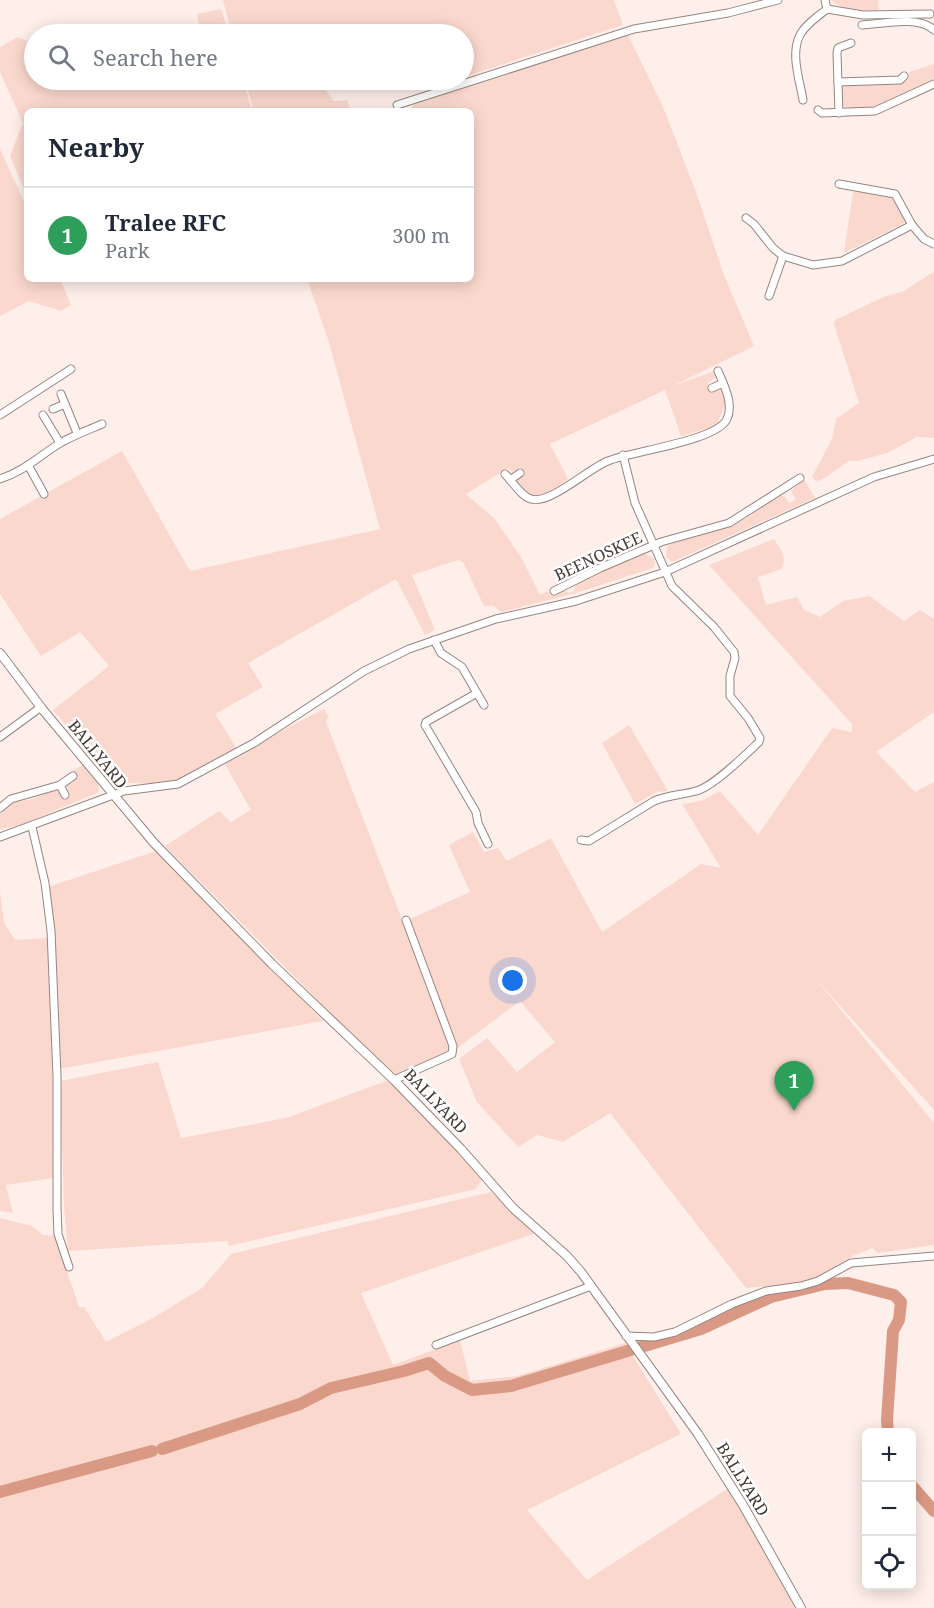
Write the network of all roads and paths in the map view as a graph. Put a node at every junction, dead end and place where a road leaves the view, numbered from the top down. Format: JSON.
{"nodes":[{"id":1,"x":778,"y":0,"type":"edge"},
{"id":2,"x":825,"y":0,"type":"edge"},
{"id":3,"x":826,"y":9,"type":"junction"},
{"id":4,"x":930,"y":14,"type":"dead end"},
{"id":5,"x":862,"y":26,"type":"dead end"},
{"id":6,"x":934,"y":30,"type":"edge"},
{"id":7,"x":851,"y":43,"type":"dead end"},
{"id":8,"x":904,"y":76,"type":"dead end"},
{"id":9,"x":474,"y":81,"type":"edge"},
{"id":10,"x":838,"y":82,"type":"junction"},
{"id":11,"x":934,"y":84,"type":"edge"},
{"id":12,"x":444,"y":90,"type":"edge"},
{"id":13,"x":803,"y":100,"type":"dead end"},
{"id":14,"x":397,"y":105,"type":"dead end"},
{"id":15,"x":818,"y":110,"type":"dead end"},
{"id":16,"x":839,"y":113,"type":"junction"},
{"id":17,"x":839,"y":184,"type":"dead end"},
{"id":18,"x":746,"y":218,"type":"dead end"},
{"id":19,"x":912,"y":225,"type":"junction"},
{"id":20,"x":934,"y":244,"type":"edge"},
{"id":21,"x":783,"y":256,"type":"junction"},
{"id":22,"x":769,"y":296,"type":"dead end"},
{"id":23,"x":70,"y":369,"type":"dead end"},
{"id":24,"x":718,"y":371,"type":"dead end"},
{"id":25,"x":723,"y":384,"type":"junction"},
{"id":26,"x":712,"y":388,"type":"dead end"},
{"id":27,"x":61,"y":394,"type":"dead end"},
{"id":28,"x":65,"y":404,"type":"junction"},
{"id":29,"x":53,"y":409,"type":"dead end"},
{"id":30,"x":0,"y":415,"type":"edge"},
{"id":31,"x":43,"y":415,"type":"dead end"},
{"id":32,"x":102,"y":424,"type":"dead end"},
{"id":33,"x":77,"y":434,"type":"junction"},
{"id":34,"x":60,"y":443,"type":"junction"},
{"id":35,"x":623,"y":455,"type":"junction"},
{"id":36,"x":934,"y":459,"type":"edge"},
{"id":37,"x":28,"y":465,"type":"junction"},
{"id":38,"x":520,"y":472,"type":"dead end"},
{"id":39,"x":800,"y":478,"type":"dead end"},
{"id":40,"x":0,"y":479,"type":"edge"},
{"id":41,"x":44,"y":494,"type":"dead end"},
{"id":42,"x":654,"y":545,"type":"junction"},
{"id":43,"x":665,"y":572,"type":"junction"},
{"id":44,"x":554,"y":591,"type":"dead end"},
{"id":45,"x":434,"y":640,"type":"junction"},
{"id":46,"x":0,"y":653,"type":"edge"},
{"id":47,"x":477,"y":693,"type":"junction"},
{"id":48,"x":484,"y":705,"type":"dead end"},
{"id":49,"x":41,"y":707,"type":"junction"},
{"id":50,"x":0,"y":737,"type":"edge"},
{"id":51,"x":73,"y":776,"type":"dead end"},
{"id":52,"x":60,"y":785,"type":"junction"},
{"id":53,"x":65,"y":795,"type":"dead end"},
{"id":54,"x":112,"y":795,"type":"junction"},
{"id":55,"x":0,"y":808,"type":"edge"},
{"id":56,"x":32,"y":827,"type":"junction"},
{"id":57,"x":0,"y":837,"type":"edge"},
{"id":58,"x":581,"y":840,"type":"dead end"},
{"id":59,"x":488,"y":844,"type":"dead end"},
{"id":60,"x":406,"y":920,"type":"dead end"},
{"id":61,"x":394,"y":1080,"type":"junction"},
{"id":62,"x":934,"y":1256,"type":"edge"},
{"id":63,"x":69,"y":1267,"type":"dead end"},
{"id":64,"x":591,"y":1286,"type":"junction"},
{"id":65,"x":628,"y":1339,"type":"junction"},
{"id":66,"x":436,"y":1345,"type":"dead end"},
{"id":67,"x":801,"y":1608,"type":"edge"}],
"edges":[{"from":1,"to":9,"type":"street"},
{"from":2,"to":3,"type":"street"},
{"from":3,"to":4,"type":"street"},
{"from":3,"to":13,"type":"street"},
{"from":5,"to":6,"type":"street"},
{"from":7,"to":10,"type":"street"},
{"from":8,"to":10,"type":"street"},
{"from":10,"to":16,"type":"street"},
{"from":11,"to":16,"type":"street"},
{"from":12,"to":14,"type":"street"},
{"from":15,"to":16,"type":"street"},
{"from":17,"to":19,"type":"street"},
{"from":18,"to":21,"type":"street"},
{"from":19,"to":20,"type":"street"},
{"from":19,"to":21,"type":"street"},
{"from":21,"to":22,"type":"street"},
{"from":23,"to":30,"type":"street"},
{"from":24,"to":25,"type":"street"},
{"from":25,"to":26,"type":"street"},
{"from":25,"to":35,"type":"street"},
{"from":27,"to":28,"type":"street"},
{"from":28,"to":29,"type":"street"},
{"from":28,"to":33,"type":"street"},
{"from":31,"to":34,"type":"street"},
{"from":32,"to":33,"type":"street"},
{"from":33,"to":34,"type":"street"},
{"from":34,"to":37,"type":"street"},
{"from":35,"to":38,"type":"street"},
{"from":35,"to":42,"type":"street","name":"BEENOSKEE"},
{"from":36,"to":43,"type":"street"},
{"from":37,"to":40,"type":"street"},
{"from":37,"to":41,"type":"street"},
{"from":39,"to":42,"type":"street","name":"BEENOSKEE"},
{"from":42,"to":43,"type":"street","name":"BEENOSKEE"},
{"from":42,"to":44,"type":"street","name":"BEENOSKEE"},
{"from":43,"to":45,"type":"street"},
{"from":43,"to":58,"type":"street","name":"BEENOSKEE"},
{"from":45,"to":47,"type":"street"},
{"from":45,"to":54,"type":"street"},
{"from":46,"to":49,"type":"street","name":"BALLYARD"},
{"from":47,"to":48,"type":"street"},
{"from":47,"to":59,"type":"street"},
{"from":49,"to":50,"type":"street"},
{"from":49,"to":54,"type":"street","name":"BALLYARD"},
{"from":51,"to":52,"type":"street"},
{"from":52,"to":53,"type":"street"},
{"from":52,"to":55,"type":"street"},
{"from":54,"to":56,"type":"street"},
{"from":54,"to":61,"type":"street","name":"BALLYARD"},
{"from":56,"to":57,"type":"street"},
{"from":56,"to":63,"type":"street"},
{"from":60,"to":61,"type":"street"},
{"from":61,"to":64,"type":"street","name":"BALLYARD"},
{"from":62,"to":65,"type":"street"},
{"from":64,"to":65,"type":"street","name":"BALLYARD"},
{"from":64,"to":66,"type":"street"},
{"from":65,"to":67,"type":"street","name":"BALLYARD"}]}
